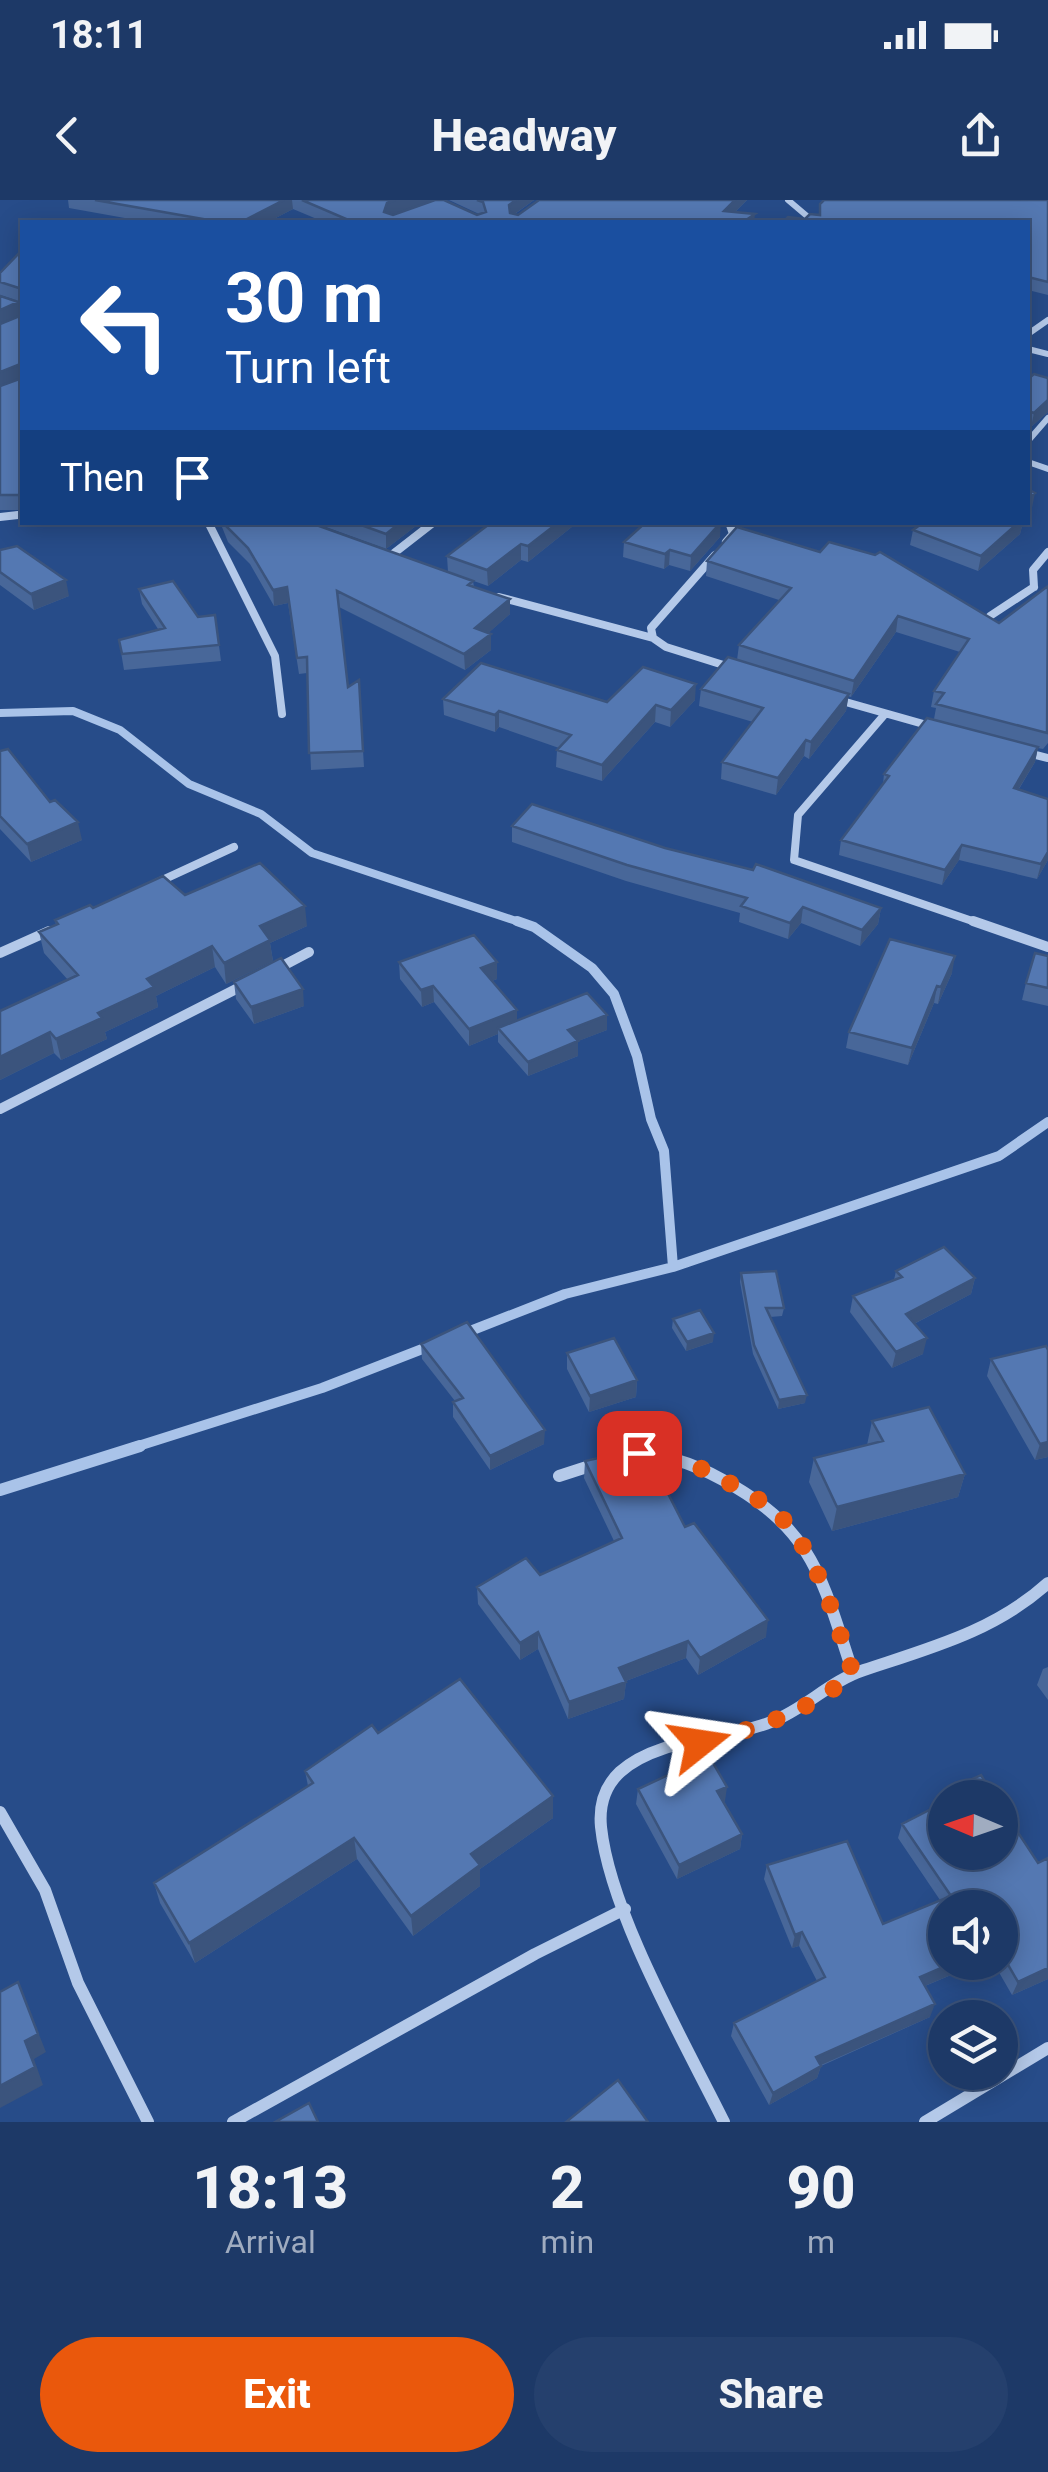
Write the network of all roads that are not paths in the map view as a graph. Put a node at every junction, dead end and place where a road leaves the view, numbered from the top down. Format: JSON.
{"nodes":[{"id":1,"x":788,"y":200,"type":"edge"},
{"id":2,"x":812,"y":220,"type":"edge"},
{"id":3,"x":1048,"y":418,"type":"edge"},
{"id":4,"x":1030,"y":439,"type":"edge"},
{"id":5,"x":210,"y":525,"type":"edge"},
{"id":6,"x":430,"y":525,"type":"edge"},
{"id":7,"x":731,"y":525,"type":"edge"},
{"id":8,"x":372,"y":551,"type":"edge"},
{"id":9,"x":1048,"y":552,"type":"edge"},
{"id":10,"x":389,"y":556,"type":"junction"},
{"id":11,"x":406,"y":563,"type":"edge"},
{"id":12,"x":1034,"y":587,"type":"junction"},
{"id":13,"x":1048,"y":592,"type":"edge"},
{"id":14,"x":490,"y":595,"type":"edge"},
{"id":15,"x":990,"y":616,"type":"edge"},
{"id":16,"x":653,"y":638,"type":"junction"},
{"id":17,"x":742,"y":670,"type":"edge"},
{"id":18,"x":818,"y":694,"type":"edge"},
{"id":19,"x":282,"y":714,"type":"dead end"},
{"id":20,"x":885,"y":714,"type":"junction"},
{"id":21,"x":939,"y":729,"type":"edge"},
{"id":22,"x":1012,"y":748,"type":"edge"},
{"id":23,"x":1048,"y":758,"type":"edge"},
{"id":24,"x":234,"y":847,"type":"dead end"},
{"id":25,"x":144,"y":888,"type":"edge"},
{"id":26,"x":54,"y":929,"type":"edge"},
{"id":27,"x":1048,"y":947,"type":"edge"},
{"id":28,"x":309,"y":952,"type":"dead end"},
{"id":29,"x":0,"y":954,"type":"edge"},
{"id":30,"x":0,"y":1109,"type":"edge"},
{"id":31,"x":618,"y":1457,"type":"edge"},
{"id":32,"x":604,"y":1462,"type":"edge"},
{"id":33,"x":559,"y":1476,"type":"dead end"},
{"id":34,"x":1048,"y":1583,"type":"edge"},
{"id":35,"x":853,"y":1673,"type":"junction"},
{"id":36,"x":0,"y":1812,"type":"edge"},
{"id":37,"x":624,"y":1910,"type":"junction"},
{"id":38,"x":1048,"y":2048,"type":"edge"},
{"id":39,"x":148,"y":2122,"type":"edge"},
{"id":40,"x":233,"y":2122,"type":"edge"},
{"id":41,"x":724,"y":2122,"type":"edge"},
{"id":42,"x":924,"y":2122,"type":"edge"}],
"edges":[{"from":1,"to":2,"type":"street"},
{"from":3,"to":4,"type":"street"},
{"from":5,"to":19,"type":"street"},
{"from":6,"to":10,"type":"street"},
{"from":7,"to":16,"type":"street"},
{"from":8,"to":10,"type":"street"},
{"from":9,"to":12,"type":"street"},
{"from":10,"to":11,"type":"street"},
{"from":12,"to":13,"type":"street"},
{"from":12,"to":15,"type":"street"},
{"from":14,"to":16,"type":"street"},
{"from":16,"to":17,"type":"street"},
{"from":18,"to":20,"type":"street"},
{"from":20,"to":21,"type":"street"},
{"from":20,"to":27,"type":"street"},
{"from":22,"to":23,"type":"street"},
{"from":24,"to":25,"type":"street"},
{"from":26,"to":29,"type":"street"},
{"from":28,"to":30,"type":"street"},
{"from":31,"to":35,"type":"street"},
{"from":32,"to":33,"type":"street"},
{"from":34,"to":35,"type":"street"},
{"from":35,"to":37,"type":"street"},
{"from":36,"to":39,"type":"street"},
{"from":37,"to":40,"type":"street"},
{"from":37,"to":41,"type":"street"},
{"from":38,"to":42,"type":"street"}]}
